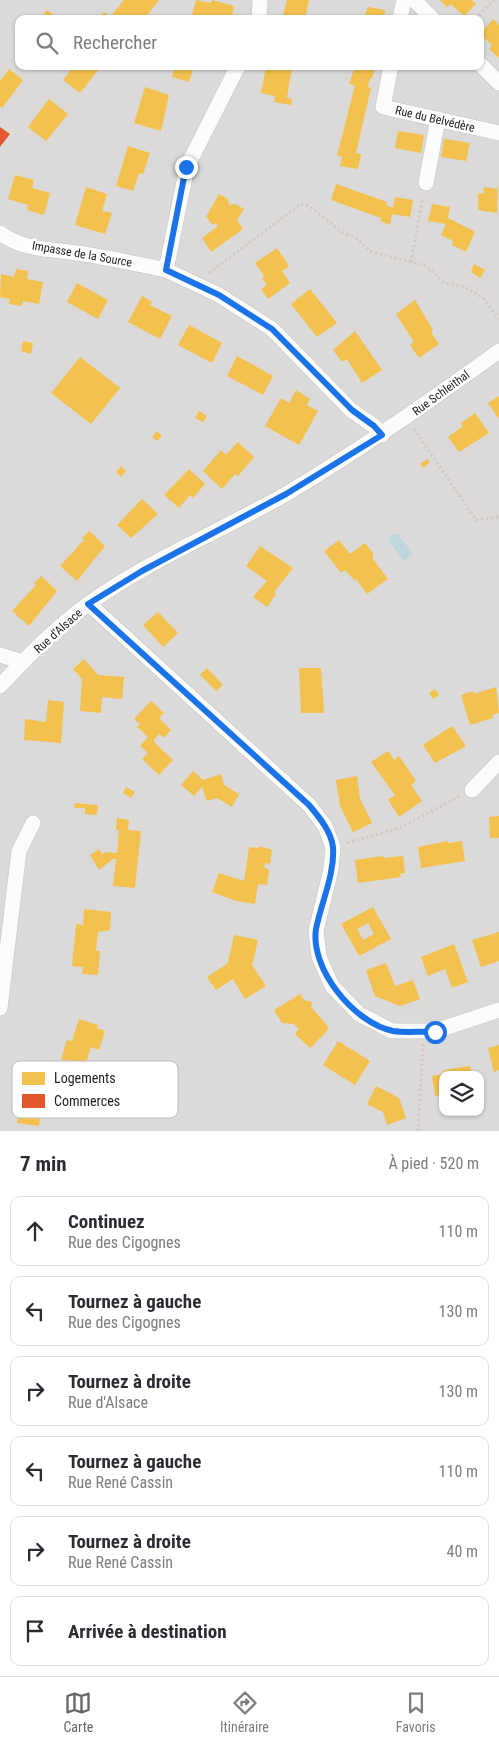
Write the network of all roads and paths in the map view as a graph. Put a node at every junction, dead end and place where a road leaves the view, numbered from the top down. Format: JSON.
{"nodes":[{"id":1,"x":260,"y":0,"type":"edge"},
{"id":2,"x":404,"y":0,"type":"edge"},
{"id":3,"x":414,"y":0,"type":"edge"},
{"id":4,"x":494,"y":0,"type":"edge"},
{"id":5,"x":259,"y":15,"type":"edge"},
{"id":6,"x":401,"y":15,"type":"edge"},
{"id":7,"x":429,"y":15,"type":"edge"},
{"id":8,"x":479,"y":15,"type":"edge"},
{"id":9,"x":484,"y":68,"type":"edge"},
{"id":10,"x":236,"y":70,"type":"edge"},
{"id":11,"x":390,"y":70,"type":"edge"},
{"id":12,"x":499,"y":82,"type":"edge"},
{"id":13,"x":438,"y":119,"type":"junction"},
{"id":14,"x":499,"y":133,"type":"edge"},
{"id":15,"x":426,"y":183,"type":"joint"},
{"id":16,"x":0,"y":233,"type":"edge"},
{"id":17,"x":411,"y":262,"type":"junction"},
{"id":18,"x":166,"y":270,"type":"junction"},
{"id":19,"x":197,"y":283,"type":"junction"},
{"id":20,"x":499,"y":319,"type":"edge"},
{"id":21,"x":499,"y":351,"type":"edge"},
{"id":22,"x":406,"y":418,"type":"junction"},
{"id":23,"x":382,"y":435,"type":"junction"},
{"id":24,"x":499,"y":517,"type":"edge"},
{"id":25,"x":88,"y":604,"type":"junction"},
{"id":26,"x":0,"y":655,"type":"edge"},
{"id":27,"x":23,"y":662,"type":"junction"},
{"id":28,"x":0,"y":686,"type":"edge"},
{"id":29,"x":499,"y":762,"type":"edge"},
{"id":30,"x":472,"y":790,"type":"joint"},
{"id":31,"x":33,"y":823,"type":"dead end"},
{"id":32,"x":333,"y":847,"type":"junction"},
{"id":33,"x":0,"y":1008,"type":"edge"},
{"id":34,"x":499,"y":1010,"type":"edge"},
{"id":35,"x":423,"y":1031,"type":"junction"},
{"id":36,"x":418,"y":1131,"type":"edge"}],
"edges":[{"from":1,"to":5,"type":"street"},
{"from":2,"to":6,"type":"street"},
{"from":3,"to":7,"type":"street"},
{"from":4,"to":8,"type":"path"},
{"from":9,"to":12,"type":"street"},
{"from":10,"to":18,"type":"street"},
{"from":11,"to":13,"type":"street","name":"Rue du Belvédère"},
{"from":13,"to":14,"type":"street","name":"Rue du Belvédère"},
{"from":13,"to":15,"type":"street"},
{"from":15,"to":17,"type":"path"},
{"from":16,"to":18,"type":"street","name":"Impasse de la Source"},
{"from":17,"to":19,"type":"path"},
{"from":17,"to":20,"type":"path"},
{"from":18,"to":19,"type":"street","name":"Impasse de la Source"},
{"from":19,"to":23,"type":"street","name":"Impasse de la Source"},
{"from":21,"to":22,"type":"street","name":"Rue Schleithal"},
{"from":22,"to":23,"type":"street","name":"Rue Schleithal"},
{"from":22,"to":24,"type":"path"},
{"from":23,"to":25,"type":"street","name":"Rue d'Alsace"},
{"from":25,"to":27,"type":"street","name":"Rue d'Alsace"},
{"from":25,"to":32,"type":"street"},
{"from":26,"to":27,"type":"street"},
{"from":27,"to":28,"type":"street","name":"Rue d'Alsace"},
{"from":29,"to":30,"type":"street"},
{"from":30,"to":32,"type":"path"},
{"from":31,"to":33,"type":"street"},
{"from":32,"to":35,"type":"street"},
{"from":34,"to":35,"type":"street"},
{"from":35,"to":36,"type":"path"}]}
